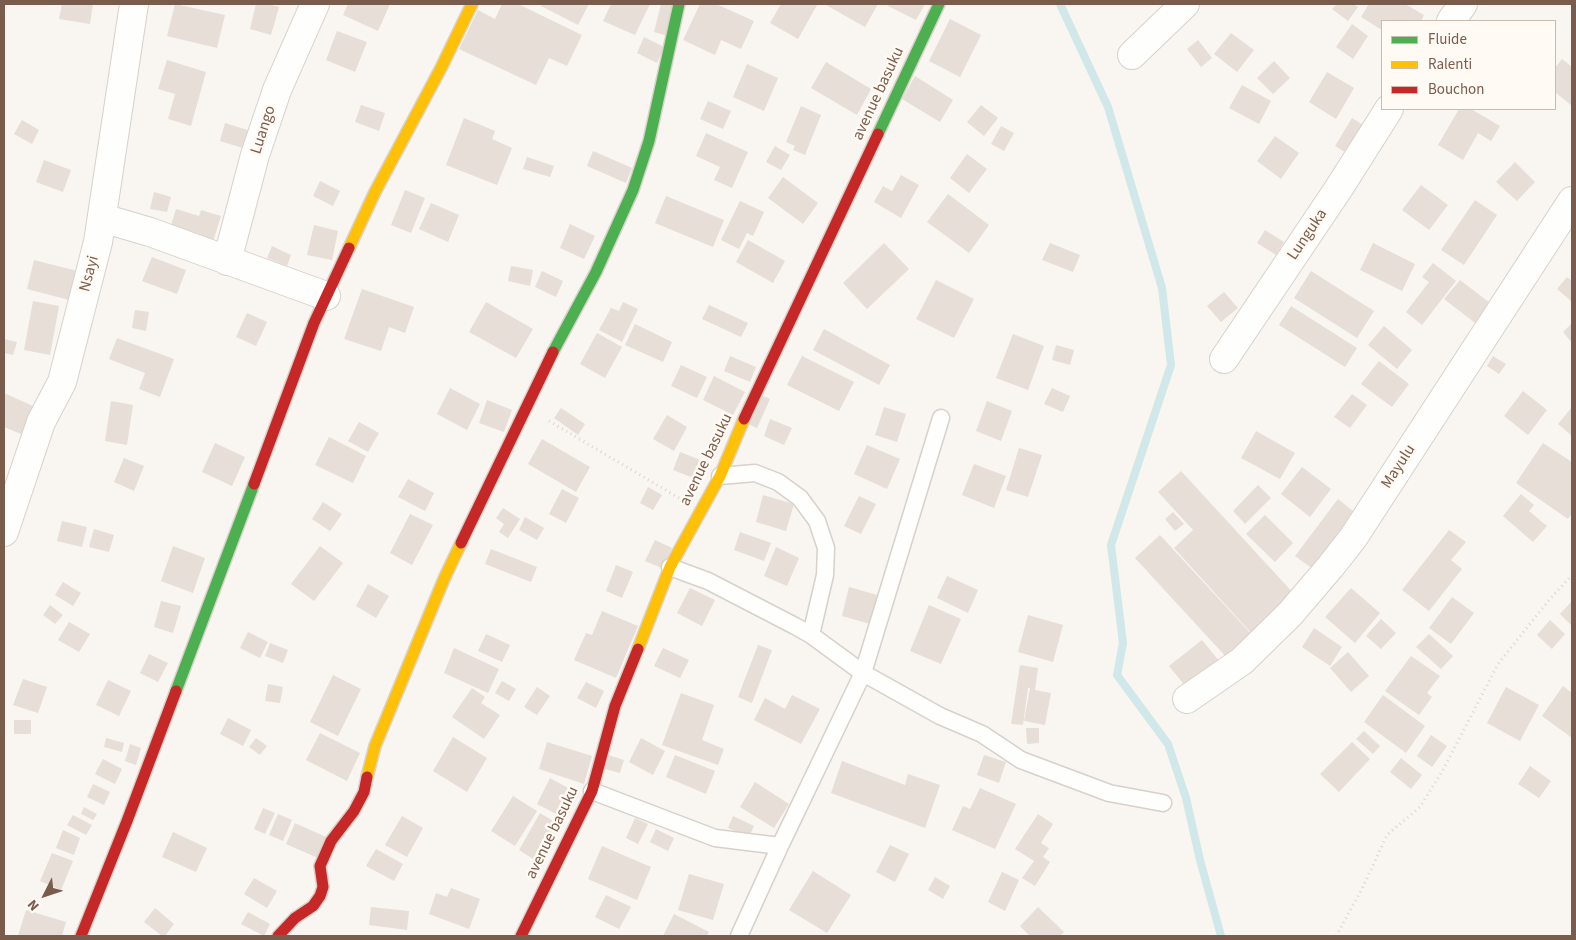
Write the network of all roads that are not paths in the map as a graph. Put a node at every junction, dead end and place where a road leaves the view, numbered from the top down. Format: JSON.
{"nodes":[{"id":1,"x":134,"y":4,"type":"edge"},
{"id":2,"x":315,"y":4,"type":"edge"},
{"id":3,"x":472,"y":4,"type":"edge"},
{"id":4,"x":679,"y":4,"type":"edge"},
{"id":5,"x":938,"y":4,"type":"edge"},
{"id":6,"x":1185,"y":4,"type":"edge"},
{"id":7,"x":1463,"y":4,"type":"edge"},
{"id":8,"x":1451,"y":20,"type":"edge"},
{"id":9,"x":1132,"y":55,"type":"dead end"},
{"id":10,"x":1388,"y":110,"type":"edge"},
{"id":11,"x":1572,"y":201,"type":"edge"},
{"id":12,"x":102,"y":218,"type":"junction"},
{"id":13,"x":227,"y":261,"type":"junction"},
{"id":14,"x":326,"y":296,"type":"junction"},
{"id":15,"x":1224,"y":359,"type":"dead end"},
{"id":16,"x":940,"y":418,"type":"dead end"},
{"id":17,"x":720,"y":476,"type":"junction"},
{"id":18,"x":4,"y":532,"type":"edge"},
{"id":19,"x":670,"y":567,"type":"junction"},
{"id":20,"x":811,"y":635,"type":"junction"},
{"id":21,"x":863,"y":673,"type":"junction"},
{"id":22,"x":1187,"y":699,"type":"dead end"},
{"id":23,"x":592,"y":791,"type":"junction"},
{"id":24,"x":1163,"y":803,"type":"dead end"},
{"id":25,"x":780,"y":846,"type":"junction"},
{"id":26,"x":81,"y":936,"type":"edge"},
{"id":27,"x":278,"y":936,"type":"edge"},
{"id":28,"x":521,"y":936,"type":"edge"},
{"id":29,"x":739,"y":936,"type":"edge"}],
"edges":[{"from":1,"to":12,"type":"street","name":"Nsayi"},
{"from":2,"to":13,"type":"street","name":"Luango"},
{"from":3,"to":14,"type":"street"},
{"from":4,"to":27,"type":"street"},
{"from":5,"to":17,"type":"street","name":"avenue basuku"},
{"from":6,"to":9,"type":"street"},
{"from":7,"to":8,"type":"street"},
{"from":10,"to":15,"type":"street","name":"Lunguka"},
{"from":11,"to":22,"type":"street","name":"Mayulu"},
{"from":12,"to":13,"type":"street"},
{"from":12,"to":18,"type":"street","name":"Nsayi"},
{"from":13,"to":14,"type":"street"},
{"from":14,"to":26,"type":"street"},
{"from":16,"to":21,"type":"lane"},
{"from":17,"to":19,"type":"street","name":"avenue basuku"},
{"from":17,"to":20,"type":"lane"},
{"from":19,"to":20,"type":"lane"},
{"from":19,"to":23,"type":"street","name":"avenue basuku"},
{"from":20,"to":21,"type":"lane"},
{"from":21,"to":24,"type":"lane"},
{"from":21,"to":25,"type":"lane"},
{"from":23,"to":25,"type":"lane"},
{"from":23,"to":28,"type":"street","name":"avenue basuku"},
{"from":25,"to":29,"type":"lane"}]}
